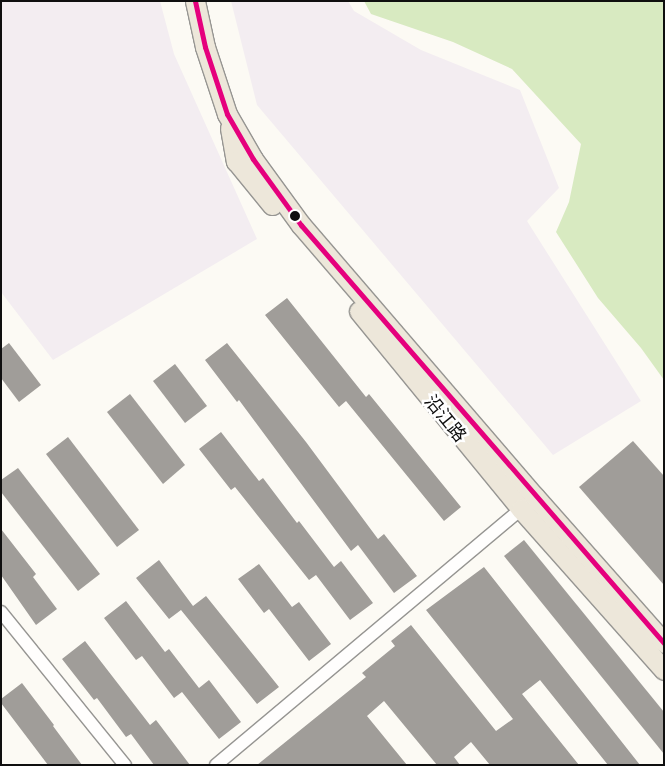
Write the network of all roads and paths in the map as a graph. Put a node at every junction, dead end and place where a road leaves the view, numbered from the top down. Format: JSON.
{"nodes":[{"id":1,"x":195,"y":1,"type":"edge"},
{"id":2,"x":528,"y":503,"type":"junction"},
{"id":3,"x":1,"y":612,"type":"edge"},
{"id":4,"x":664,"y":643,"type":"edge"},
{"id":5,"x":664,"y":670,"type":"edge"},
{"id":6,"x":125,"y":765,"type":"edge"},
{"id":7,"x":216,"y":765,"type":"edge"}],
"edges":[{"from":1,"to":2,"type":"main road","name":"沿江路"},
{"from":2,"to":4,"type":"main road","name":"沿江路"},
{"from":2,"to":5,"type":"main road","name":"沿江路"},
{"from":2,"to":7,"type":"street"},
{"from":3,"to":6,"type":"street"}]}
